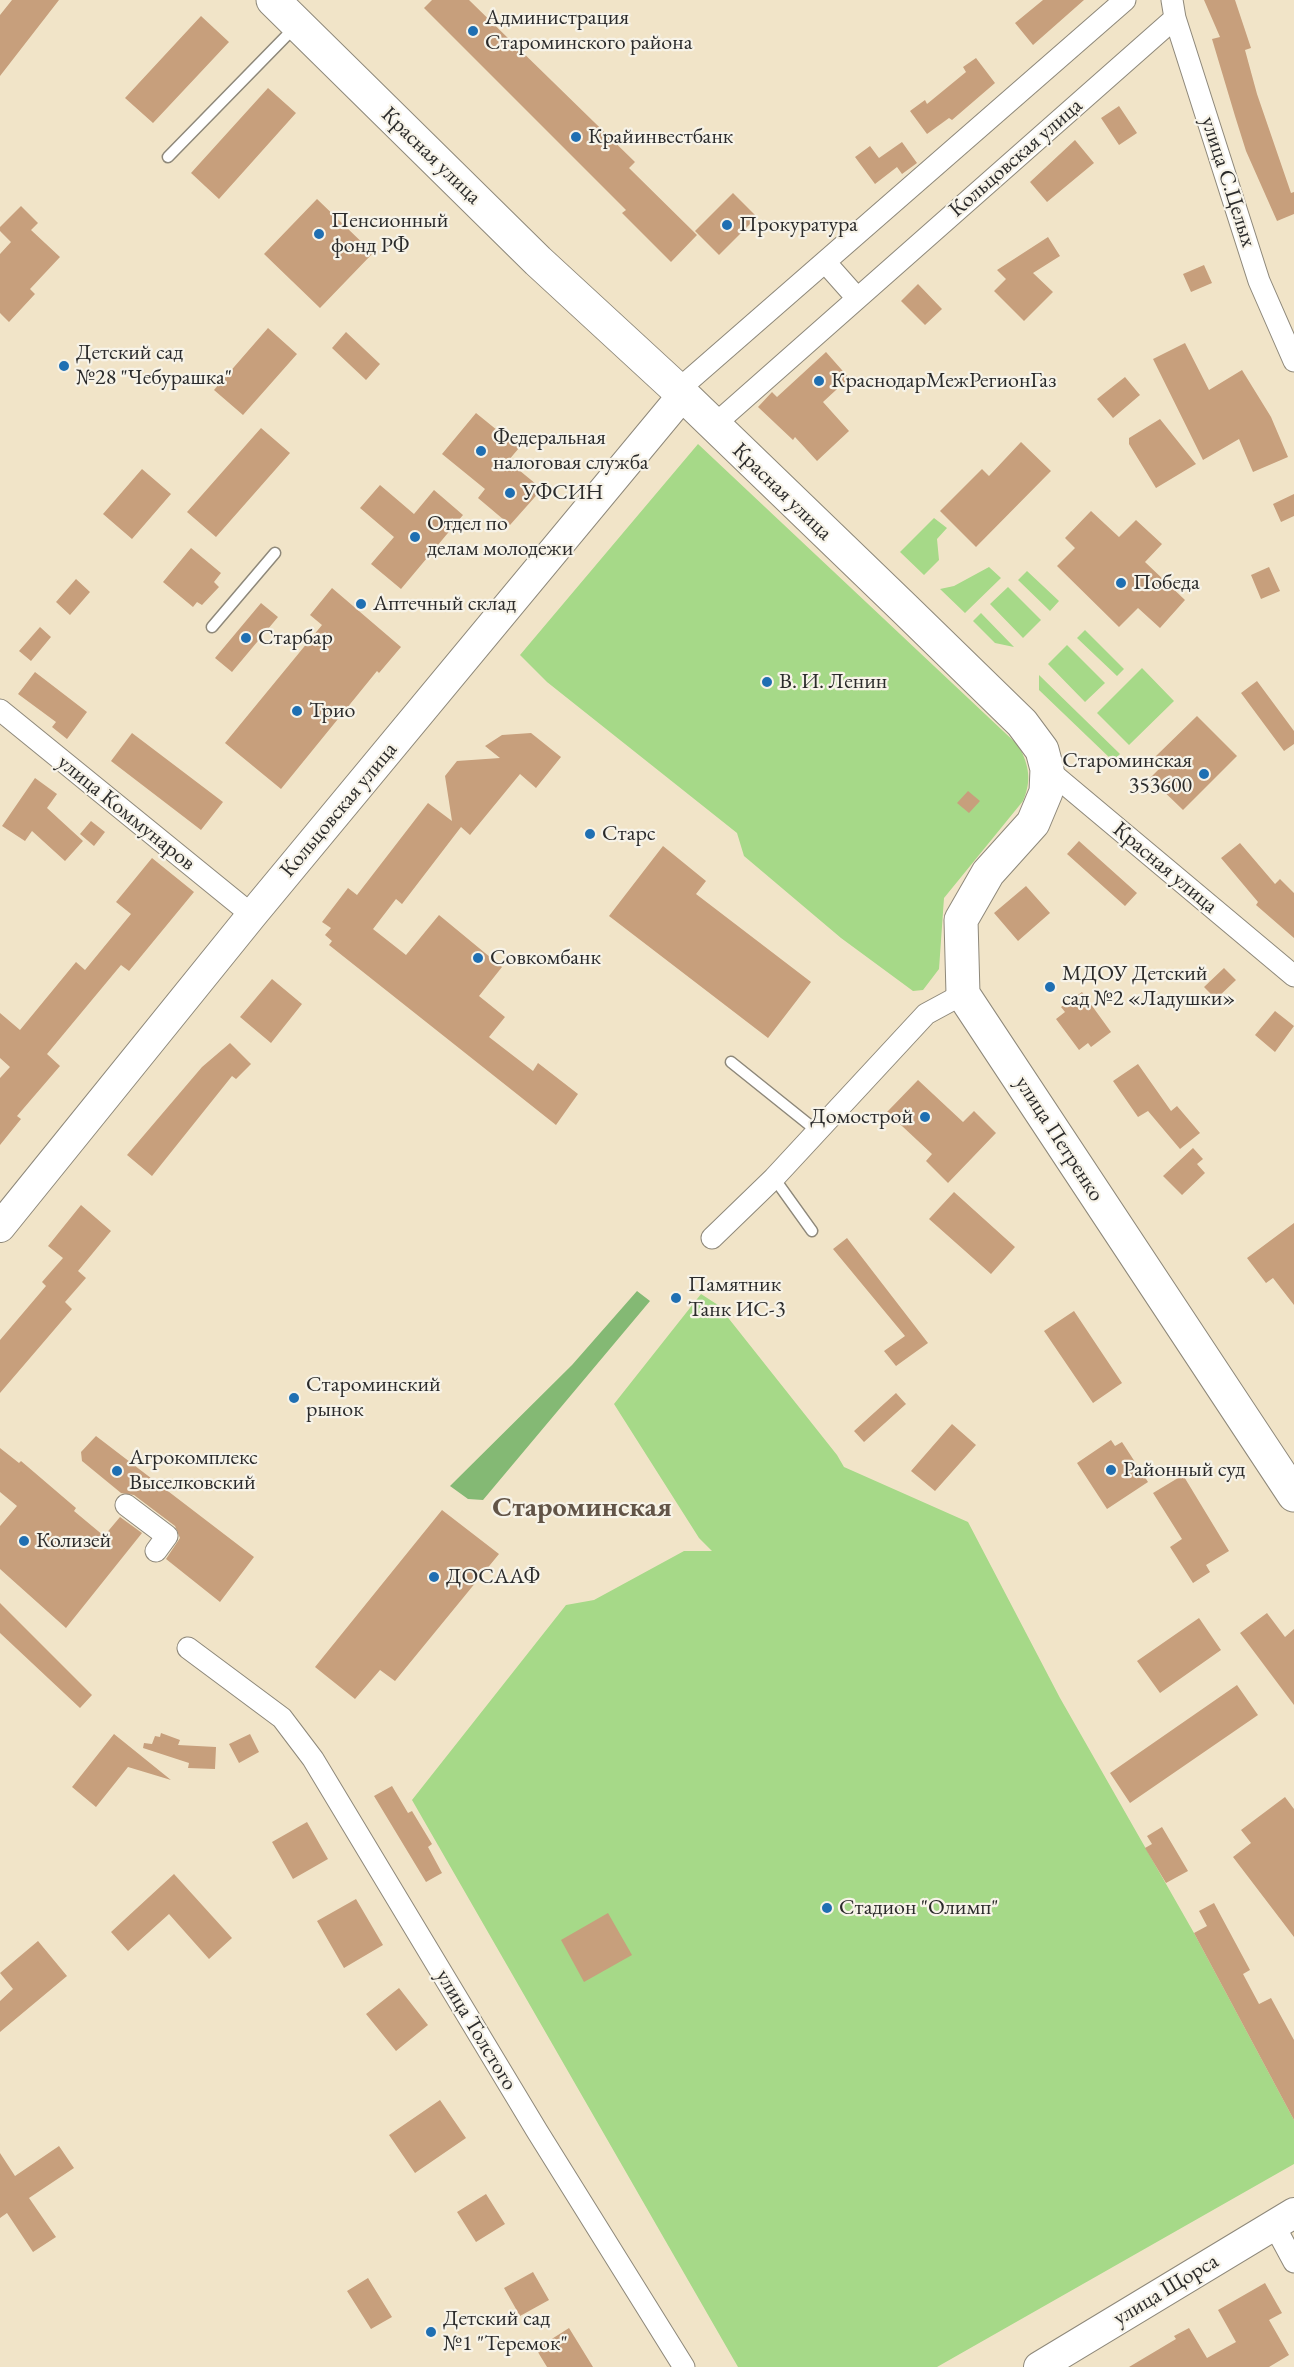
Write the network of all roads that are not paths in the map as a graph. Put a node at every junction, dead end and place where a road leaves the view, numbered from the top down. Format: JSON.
{"nodes":[{"id":1,"x":273,"y":0,"type":"edge"},
{"id":2,"x":1125,"y":0,"type":"edge"},
{"id":3,"x":1174,"y":9,"type":"edge"},
{"id":4,"x":297,"y":24,"type":"junction"},
{"id":5,"x":168,"y":158,"type":"dead end"},
{"id":6,"x":825,"y":262,"type":"junction"},
{"id":7,"x":857,"y":298,"type":"junction"},
{"id":8,"x":1294,"y":361,"type":"edge"},
{"id":9,"x":680,"y":393,"type":"junction"},
{"id":10,"x":713,"y":426,"type":"junction"},
{"id":11,"x":275,"y":553,"type":"dead end"},
{"id":12,"x":212,"y":627,"type":"dead end"},
{"id":13,"x":0,"y":710,"type":"edge"},
{"id":14,"x":1047,"y":769,"type":"junction"},
{"id":15,"x":252,"y":915,"type":"junction"},
{"id":16,"x":1294,"y":976,"type":"edge"},
{"id":17,"x":963,"y":994,"type":"junction"},
{"id":18,"x":731,"y":1062,"type":"dead end"},
{"id":19,"x":817,"y":1131,"type":"junction"},
{"id":20,"x":774,"y":1178,"type":"junction"},
{"id":21,"x":0,"y":1227,"type":"edge"},
{"id":22,"x":812,"y":1231,"type":"dead end"},
{"id":23,"x":712,"y":1238,"type":"dead end"},
{"id":24,"x":1294,"y":1495,"type":"edge"},
{"id":25,"x":126,"y":1505,"type":"dead end"},
{"id":26,"x":156,"y":1551,"type":"dead end"},
{"id":27,"x":183,"y":1654,"type":"dead end"},
{"id":28,"x":1284,"y":2219,"type":"edge"},
{"id":29,"x":1294,"y":2262,"type":"edge"},
{"id":30,"x":684,"y":2367,"type":"edge"},
{"id":31,"x":1039,"y":2367,"type":"edge"}],
"edges":[{"from":1,"to":4,"type":"main road","name":"Красная улица"},
{"from":2,"to":6,"type":"street","name":"Кольцовская улица"},
{"from":3,"to":7,"type":"street","name":"Кольцовская улица"},
{"from":3,"to":8,"type":"street","name":"улица С.Целых"},
{"from":4,"to":5,"type":"lane"},
{"from":4,"to":9,"type":"main road","name":"Красная улица"},
{"from":6,"to":7,"type":"street"},
{"from":6,"to":9,"type":"street","name":"Кольцовская улица"},
{"from":7,"to":10,"type":"street","name":"Кольцовская улица"},
{"from":9,"to":10,"type":"main road","name":"Красная улица"},
{"from":9,"to":15,"type":"main road","name":"Кольцовская улица"},
{"from":10,"to":14,"type":"main road","name":"Красная улица"},
{"from":11,"to":12,"type":"lane"},
{"from":13,"to":15,"type":"street","name":"улица Коммунаров"},
{"from":14,"to":16,"type":"street","name":"Красная улица"},
{"from":14,"to":17,"type":"main road"},
{"from":15,"to":21,"type":"main road","name":"Кольцовская улица"},
{"from":17,"to":19,"type":"street"},
{"from":17,"to":24,"type":"main road","name":"улица Петренко"},
{"from":18,"to":19,"type":"lane"},
{"from":19,"to":20,"type":"street"},
{"from":20,"to":22,"type":"lane"},
{"from":20,"to":23,"type":"street"},
{"from":25,"to":26,"type":"street"},
{"from":27,"to":30,"type":"street","name":"улица Толстого"},
{"from":28,"to":29,"type":"street"},
{"from":28,"to":31,"type":"main road","name":"улица Щорса"}]}
